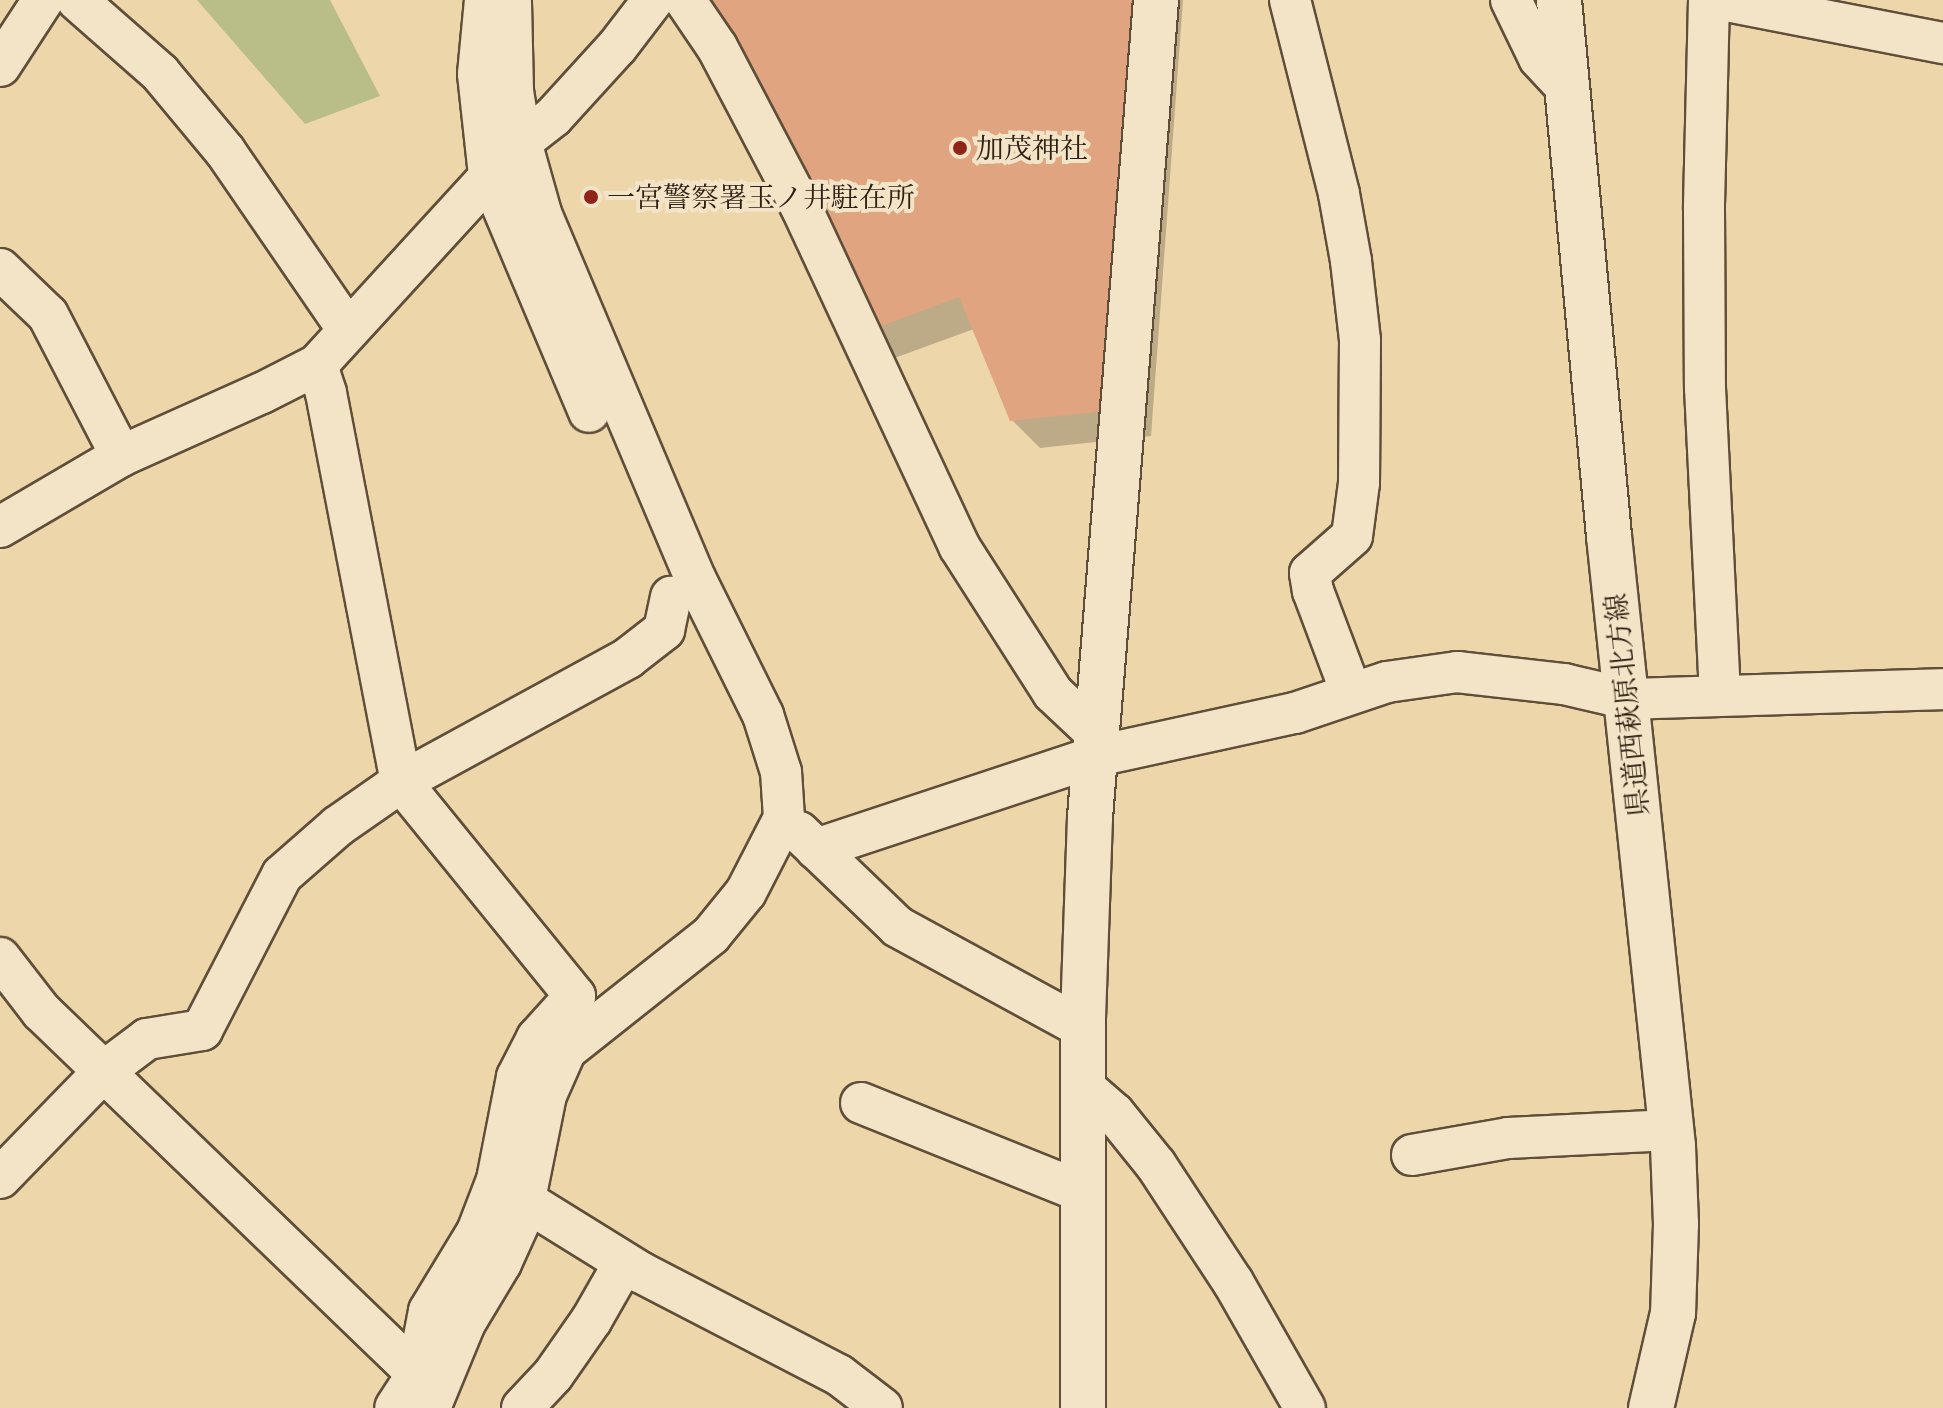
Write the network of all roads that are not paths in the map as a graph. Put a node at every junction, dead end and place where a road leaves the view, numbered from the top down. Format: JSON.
{"nodes":[{"id":1,"x":43,"y":0,"type":"edge"},
{"id":2,"x":77,"y":0,"type":"edge"},
{"id":3,"x":485,"y":0,"type":"edge"},
{"id":4,"x":511,"y":0,"type":"edge"},
{"id":5,"x":653,"y":0,"type":"edge"},
{"id":6,"x":685,"y":0,"type":"edge"},
{"id":7,"x":1156,"y":0,"type":"edge"},
{"id":8,"x":1290,"y":0,"type":"edge"},
{"id":9,"x":1511,"y":0,"type":"edge"},
{"id":10,"x":1559,"y":0,"type":"edge"},
{"id":11,"x":1709,"y":0,"type":"edge"},
{"id":12,"x":1721,"y":0,"type":"edge"},
{"id":13,"x":1943,"y":43,"type":"edge"},
{"id":14,"x":0,"y":66,"type":"edge"},
{"id":15,"x":1567,"y":88,"type":"junction"},
{"id":16,"x":521,"y":142,"type":"junction"},
{"id":17,"x":489,"y":175,"type":"junction"},
{"id":18,"x":0,"y":269,"type":"edge"},
{"id":19,"x":348,"y":330,"type":"junction"},
{"id":20,"x":317,"y":365,"type":"junction"},
{"id":21,"x":589,"y":412,"type":"dead end"},
{"id":22,"x":121,"y":456,"type":"junction"},
{"id":23,"x":0,"y":527,"type":"edge"},
{"id":24,"x":671,"y":597,"type":"dead end"},
{"id":25,"x":1943,"y":689,"type":"edge"},
{"id":26,"x":1351,"y":692,"type":"junction"},
{"id":27,"x":1720,"y":696,"type":"junction"},
{"id":28,"x":1628,"y":699,"type":"junction"},
{"id":29,"x":1098,"y":746,"type":"junction"},
{"id":30,"x":401,"y":782,"type":"junction"},
{"id":31,"x":784,"y":818,"type":"junction"},
{"id":32,"x":816,"y":849,"type":"junction"},
{"id":33,"x":0,"y":958,"type":"edge"},
{"id":34,"x":1083,"y":1028,"type":"junction"},
{"id":35,"x":103,"y":1072,"type":"junction"},
{"id":36,"x":1084,"y":1087,"type":"junction"},
{"id":37,"x":861,"y":1103,"type":"dead end"},
{"id":38,"x":1671,"y":1130,"type":"junction"},
{"id":39,"x":1412,"y":1155,"type":"dead end"},
{"id":40,"x":0,"y":1178,"type":"edge"},
{"id":41,"x":1085,"y":1193,"type":"junction"},
{"id":42,"x":524,"y":1200,"type":"junction"},
{"id":43,"x":624,"y":1263,"type":"junction"},
{"id":44,"x":434,"y":1396,"type":"edge"},
{"id":45,"x":395,"y":1408,"type":"edge"},
{"id":46,"x":522,"y":1408,"type":"edge"},
{"id":47,"x":882,"y":1408,"type":"edge"},
{"id":48,"x":1083,"y":1408,"type":"edge"},
{"id":49,"x":1305,"y":1408,"type":"edge"},
{"id":50,"x":1651,"y":1408,"type":"edge"}],
"edges":[{"from":1,"to":14,"type":"street"},
{"from":2,"to":19,"type":"street"},
{"from":3,"to":17,"type":"street"},
{"from":4,"to":16,"type":"street"},
{"from":5,"to":16,"type":"street"},
{"from":6,"to":29,"type":"street"},
{"from":7,"to":29,"type":"main road"},
{"from":8,"to":26,"type":"street"},
{"from":9,"to":15,"type":"street"},
{"from":10,"to":15,"type":"main road","name":"県道西萩原北方線"},
{"from":11,"to":27,"type":"street"},
{"from":12,"to":13,"type":"street"},
{"from":15,"to":28,"type":"main road","name":"県道西萩原北方線"},
{"from":16,"to":17,"type":"street"},
{"from":16,"to":31,"type":"street"},
{"from":17,"to":19,"type":"street"},
{"from":17,"to":21,"type":"street"},
{"from":18,"to":22,"type":"street"},
{"from":19,"to":20,"type":"street"},
{"from":20,"to":22,"type":"street"},
{"from":20,"to":30,"type":"street"},
{"from":22,"to":23,"type":"street"},
{"from":24,"to":30,"type":"street"},
{"from":25,"to":27,"type":"street"},
{"from":26,"to":28,"type":"street"},
{"from":26,"to":29,"type":"street"},
{"from":27,"to":28,"type":"street"},
{"from":28,"to":38,"type":"main road","name":"県道西萩原北方線"},
{"from":29,"to":32,"type":"street"},
{"from":29,"to":34,"type":"main road"},
{"from":30,"to":35,"type":"street"},
{"from":30,"to":44,"type":"street"},
{"from":31,"to":32,"type":"street"},
{"from":31,"to":42,"type":"street"},
{"from":32,"to":34,"type":"street"},
{"from":33,"to":35,"type":"street"},
{"from":34,"to":36,"type":"main road"},
{"from":35,"to":40,"type":"street"},
{"from":35,"to":44,"type":"street"},
{"from":36,"to":41,"type":"main road"},
{"from":36,"to":49,"type":"street"},
{"from":37,"to":41,"type":"street"},
{"from":38,"to":39,"type":"street"},
{"from":38,"to":50,"type":"main road","name":"県道西萩原北方線"},
{"from":41,"to":48,"type":"main road"},
{"from":42,"to":43,"type":"street"},
{"from":42,"to":44,"type":"street"},
{"from":43,"to":46,"type":"street"},
{"from":43,"to":47,"type":"street"},
{"from":44,"to":45,"type":"street"}]}
